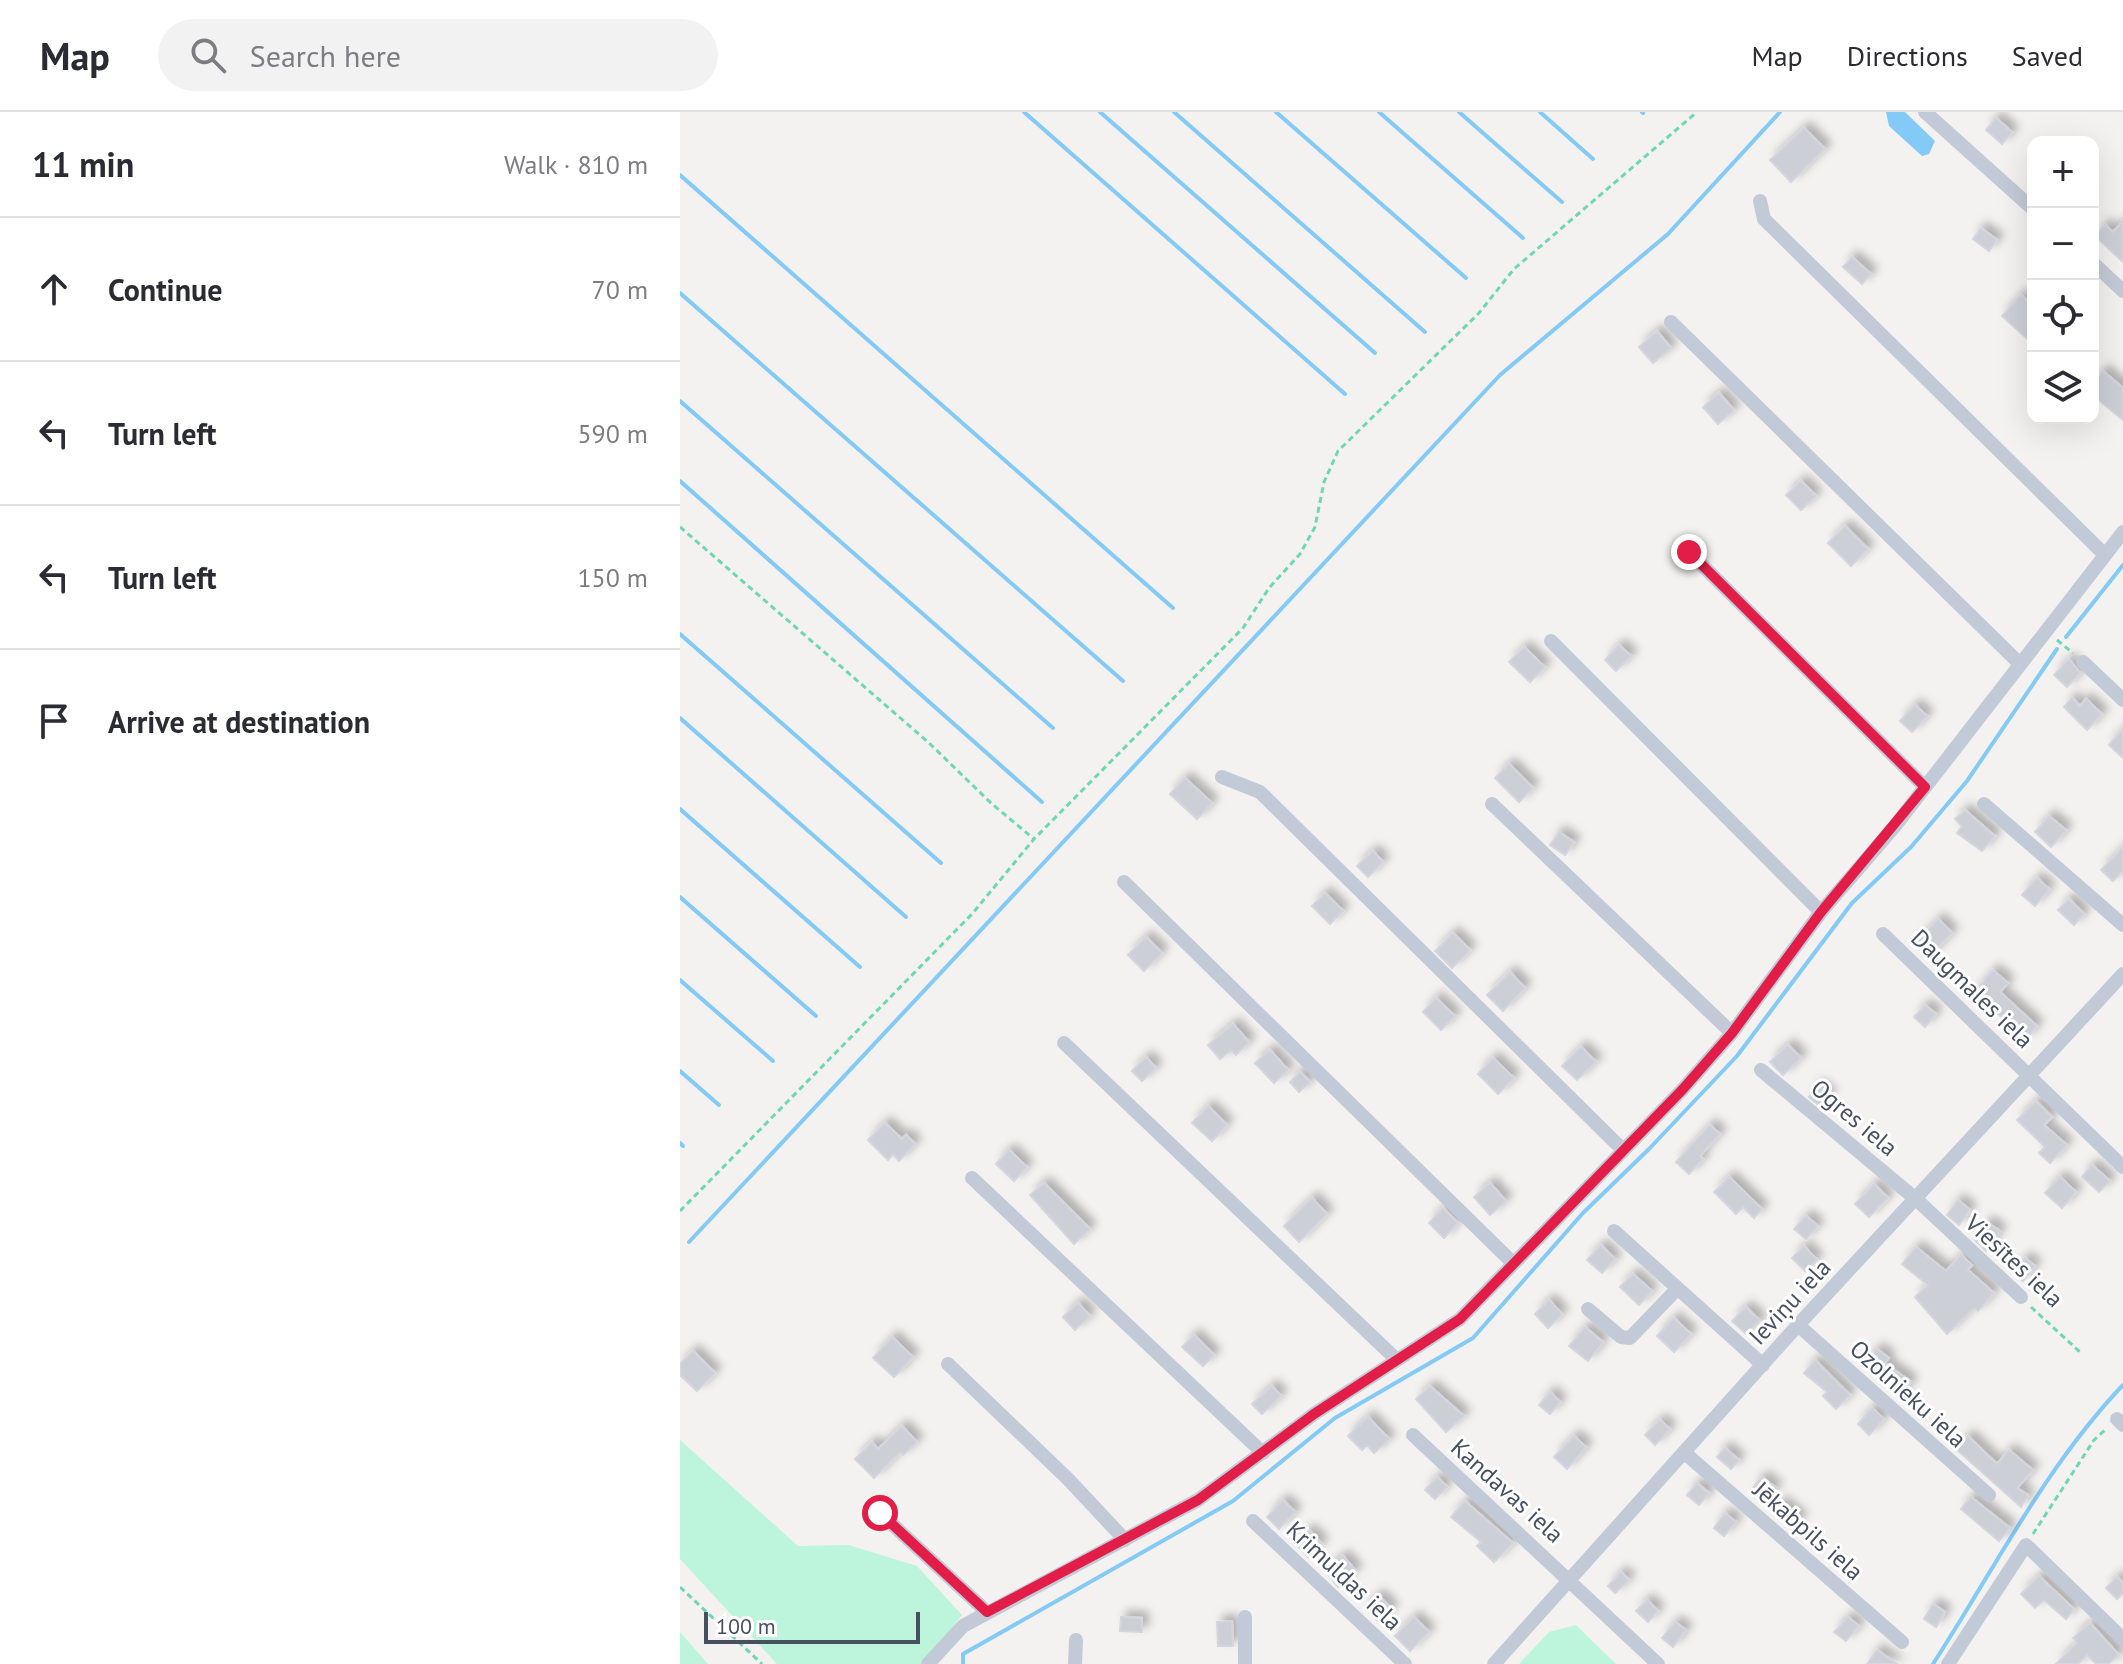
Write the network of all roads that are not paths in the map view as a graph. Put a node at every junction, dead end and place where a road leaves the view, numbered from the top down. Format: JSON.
{"nodes":[{"id":1,"x":1925,"y":112,"type":"edge"},
{"id":2,"x":1760,"y":201,"type":"dead end"},
{"id":3,"x":2032,"y":208,"type":"edge"},
{"id":4,"x":2099,"y":269,"type":"edge"},
{"id":5,"x":2123,"y":291,"type":"edge"},
{"id":6,"x":1671,"y":322,"type":"dead end"},
{"id":7,"x":2123,"y":532,"type":"edge"},
{"id":8,"x":1689,"y":552,"type":"dead end"},
{"id":9,"x":2104,"y":554,"type":"junction"},
{"id":10,"x":1551,"y":641,"type":"dead end"},
{"id":11,"x":2083,"y":662,"type":"road end"},
{"id":12,"x":2019,"y":663,"type":"junction"},
{"id":13,"x":2123,"y":700,"type":"edge"},
{"id":14,"x":1222,"y":777,"type":"dead end"},
{"id":15,"x":1925,"y":787,"type":"junction"},
{"id":16,"x":1492,"y":804,"type":"dead end"},
{"id":17,"x":1984,"y":804,"type":"dead end"},
{"id":18,"x":1124,"y":882,"type":"dead end"},
{"id":19,"x":1821,"y":912,"type":"junction"},
{"id":20,"x":2123,"y":925,"type":"edge"},
{"id":21,"x":1883,"y":934,"type":"dead end"},
{"id":22,"x":2123,"y":974,"type":"edge"},
{"id":23,"x":1732,"y":1033,"type":"junction"},
{"id":24,"x":1064,"y":1043,"type":"dead end"},
{"id":25,"x":1761,"y":1070,"type":"dead end"},
{"id":26,"x":2030,"y":1075,"type":"junction"},
{"id":27,"x":1622,"y":1149,"type":"junction"},
{"id":28,"x":2123,"y":1167,"type":"edge"},
{"id":29,"x":972,"y":1178,"type":"dead end"},
{"id":30,"x":1917,"y":1200,"type":"junction"},
{"id":31,"x":1614,"y":1231,"type":"dead end"},
{"id":32,"x":1512,"y":1262,"type":"junction"},
{"id":33,"x":1677,"y":1289,"type":"junction"},
{"id":34,"x":2021,"y":1297,"type":"road end"},
{"id":35,"x":1588,"y":1309,"type":"dead end"},
{"id":36,"x":1798,"y":1325,"type":"junction"},
{"id":37,"x":1397,"y":1360,"type":"junction"},
{"id":38,"x":948,"y":1364,"type":"dead end"},
{"id":39,"x":1763,"y":1365,"type":"junction"},
{"id":40,"x":1413,"y":1435,"type":"dead end"},
{"id":41,"x":1263,"y":1453,"type":"junction"},
{"id":42,"x":1686,"y":1454,"type":"junction"},
{"id":43,"x":1989,"y":1495,"type":"dead end"},
{"id":44,"x":880,"y":1513,"type":"dead end"},
{"id":45,"x":1253,"y":1521,"type":"dead end"},
{"id":46,"x":1125,"y":1540,"type":"junction"},
{"id":47,"x":1568,"y":1582,"type":"junction"},
{"id":48,"x":987,"y":1612,"type":"junction"},
{"id":49,"x":1245,"y":1617,"type":"dead end"},
{"id":50,"x":2123,"y":1639,"type":"edge"},
{"id":51,"x":1076,"y":1640,"type":"dead end"},
{"id":52,"x":1902,"y":1642,"type":"dead end"},
{"id":53,"x":928,"y":1664,"type":"edge"},
{"id":54,"x":1075,"y":1664,"type":"edge"},
{"id":55,"x":1245,"y":1664,"type":"edge"},
{"id":56,"x":1405,"y":1664,"type":"edge"},
{"id":57,"x":1494,"y":1664,"type":"edge"},
{"id":58,"x":1658,"y":1664,"type":"edge"},
{"id":59,"x":1948,"y":1664,"type":"edge"}],
"edges":[{"from":1,"to":3,"type":"street"},
{"from":2,"to":9,"type":"street"},
{"from":4,"to":5,"type":"street"},
{"from":6,"to":12,"type":"street"},
{"from":7,"to":9,"type":"street"},
{"from":8,"to":15,"type":"street"},
{"from":9,"to":12,"type":"street"},
{"from":10,"to":19,"type":"street"},
{"from":11,"to":13,"type":"street"},
{"from":12,"to":15,"type":"street"},
{"from":14,"to":27,"type":"street"},
{"from":15,"to":19,"type":"street"},
{"from":16,"to":23,"type":"street"},
{"from":17,"to":20,"type":"street"},
{"from":18,"to":32,"type":"street"},
{"from":19,"to":23,"type":"street"},
{"from":21,"to":26,"type":"street","name":"Daugmales iela"},
{"from":22,"to":26,"type":"street","name":"Ieviņu iela"},
{"from":23,"to":27,"type":"street"},
{"from":24,"to":37,"type":"street"},
{"from":25,"to":30,"type":"street","name":"Ogres iela"},
{"from":26,"to":28,"type":"street","name":"Daugmales iela"},
{"from":26,"to":30,"type":"street","name":"Ieviņu iela"},
{"from":27,"to":32,"type":"street"},
{"from":29,"to":41,"type":"street"},
{"from":30,"to":34,"type":"street","name":"Viesītes iela"},
{"from":30,"to":36,"type":"street","name":"Ieviņu iela"},
{"from":31,"to":33,"type":"street"},
{"from":32,"to":37,"type":"street"},
{"from":33,"to":35,"type":"street"},
{"from":33,"to":39,"type":"street"},
{"from":36,"to":39,"type":"street","name":"Ieviņu iela"},
{"from":36,"to":43,"type":"street","name":"Ozolnieku iela"},
{"from":37,"to":41,"type":"street"},
{"from":38,"to":46,"type":"street"},
{"from":39,"to":42,"type":"street","name":"Ieviņu iela"},
{"from":40,"to":47,"type":"street","name":"Kandavas iela"},
{"from":41,"to":46,"type":"street"},
{"from":42,"to":47,"type":"street","name":"Ieviņu iela"},
{"from":42,"to":52,"type":"street","name":"Jēkabpils iela"},
{"from":44,"to":48,"type":"street"},
{"from":45,"to":56,"type":"street","name":"Krimuldas iela"},
{"from":46,"to":48,"type":"street"},
{"from":47,"to":57,"type":"street","name":"Ieviņu iela"},
{"from":47,"to":58,"type":"street","name":"Kandavas iela"},
{"from":48,"to":53,"type":"street"},
{"from":49,"to":55,"type":"street"},
{"from":50,"to":59,"type":"street"},
{"from":51,"to":54,"type":"street"}]}
